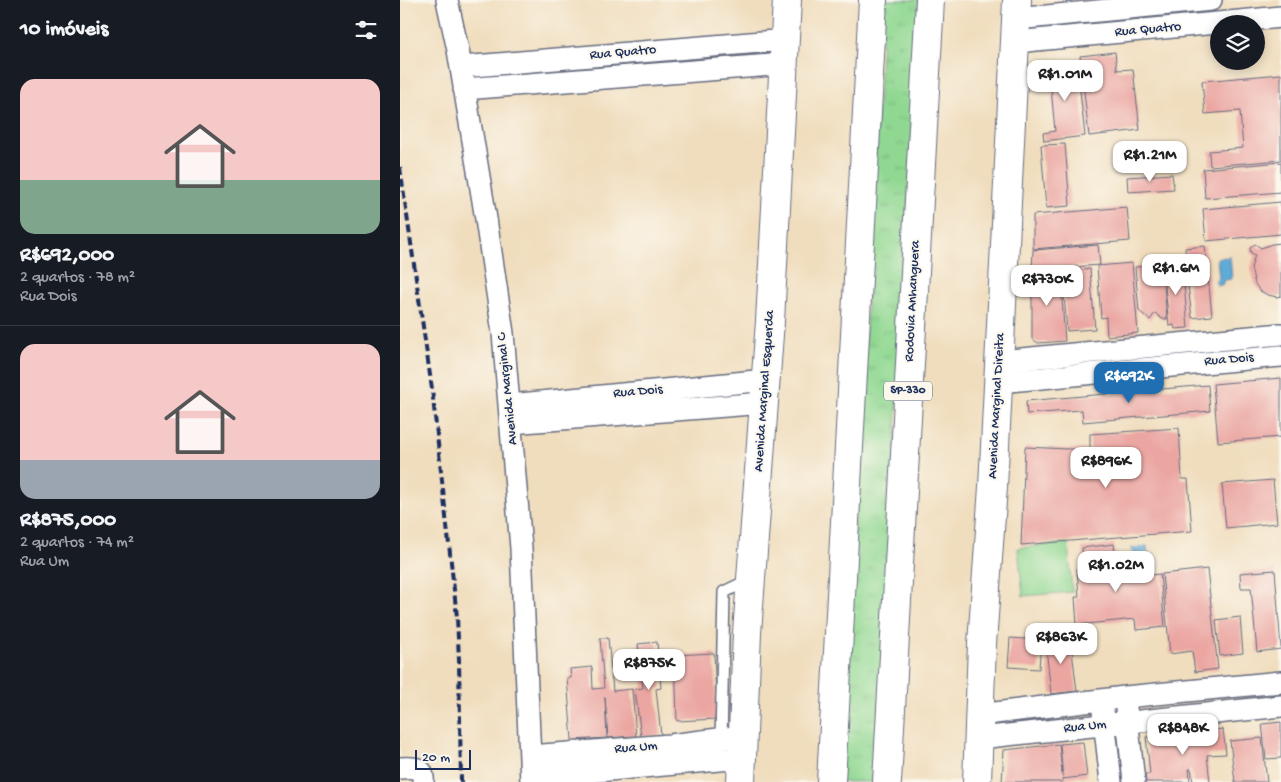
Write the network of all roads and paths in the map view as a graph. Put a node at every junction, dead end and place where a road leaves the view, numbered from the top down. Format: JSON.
{"nodes":[{"id":1,"x":447,"y":0,"type":"edge"},
{"id":2,"x":787,"y":0,"type":"edge"},
{"id":3,"x":874,"y":0,"type":"edge"},
{"id":4,"x":930,"y":0,"type":"edge"},
{"id":5,"x":1211,"y":0,"type":"edge"},
{"id":6,"x":1281,"y":17,"type":"edge"},
{"id":7,"x":1016,"y":21,"type":"edge"},
{"id":8,"x":784,"y":52,"type":"junction"},
{"id":9,"x":461,"y":67,"type":"junction"},
{"id":10,"x":464,"y":89,"type":"junction"},
{"id":11,"x":1281,"y":334,"type":"edge"},
{"id":12,"x":1281,"y":356,"type":"edge"},
{"id":13,"x":999,"y":372,"type":"junction"},
{"id":14,"x":765,"y":392,"type":"junction"},
{"id":15,"x":511,"y":414,"type":"junction"},
{"id":16,"x":1281,"y":682,"type":"edge"},
{"id":17,"x":1125,"y":697,"type":"junction"},
{"id":18,"x":1102,"y":700,"type":"junction"},
{"id":19,"x":1281,"y":706,"type":"edge"},
{"id":20,"x":1128,"y":722,"type":"junction"},
{"id":21,"x":1105,"y":724,"type":"junction"},
{"id":22,"x":979,"y":726,"type":"junction"},
{"id":23,"x":733,"y":755,"type":"edge"},
{"id":24,"x":530,"y":756,"type":"junction"},
{"id":25,"x":400,"y":768,"type":"edge"},
{"id":26,"x":531,"y":780,"type":"edge"},
{"id":27,"x":423,"y":782,"type":"edge"},
{"id":28,"x":831,"y":782,"type":"edge"},
{"id":29,"x":887,"y":782,"type":"edge"},
{"id":30,"x":977,"y":782,"type":"edge"},
{"id":31,"x":1111,"y":782,"type":"edge"},
{"id":32,"x":1134,"y":782,"type":"edge"}],
"edges":[{"from":1,"to":9,"type":"street","name":"Avenida Marginal C"},
{"from":2,"to":8,"type":"main road","name":"Avenida Marginal Esquerda"},
{"from":3,"to":28,"type":"main road"},
{"from":4,"to":29,"type":"main road","name":"Rodovia Anhanguera","number":"SP-330"},
{"from":5,"to":7,"type":"street","name":"Rua Quatro"},
{"from":6,"to":7,"type":"street","name":"Rua Quatro"},
{"from":7,"to":13,"type":"main road","name":"Avenida Marginal Direita"},
{"from":8,"to":9,"type":"street","name":"Rua Quatro"},
{"from":8,"to":10,"type":"street","name":"Rua Quatro"},
{"from":8,"to":14,"type":"main road","name":"Avenida Marginal Esquerda"},
{"from":9,"to":10,"type":"street","name":"Avenida Marginal C"},
{"from":10,"to":15,"type":"street","name":"Avenida Marginal C"},
{"from":11,"to":13,"type":"street","name":"Rua Dois"},
{"from":12,"to":13,"type":"street","name":"Rua Dois"},
{"from":13,"to":22,"type":"main road","name":"Avenida Marginal Direita"},
{"from":14,"to":15,"type":"street","name":"Rua Dois"},
{"from":14,"to":23,"type":"main road","name":"Avenida Marginal Esquerda"},
{"from":15,"to":24,"type":"street","name":"Avenida Marginal C"},
{"from":16,"to":17,"type":"street","name":"Rua Um"},
{"from":17,"to":18,"type":"street","name":"Rua Um"},
{"from":17,"to":20,"type":"street"},
{"from":18,"to":21,"type":"street"},
{"from":18,"to":22,"type":"street","name":"Rua Um"},
{"from":19,"to":20,"type":"street","name":"Rua Um"},
{"from":20,"to":21,"type":"street","name":"Rua Um"},
{"from":20,"to":32,"type":"street"},
{"from":21,"to":22,"type":"street","name":"Rua Um"},
{"from":21,"to":31,"type":"street"},
{"from":22,"to":30,"type":"main road","name":"Avenida Marginal Direita"},
{"from":23,"to":24,"type":"street","name":"Rua Um"},
{"from":23,"to":26,"type":"street","name":"Rua Um"},
{"from":24,"to":26,"type":"street","name":"Avenida Marginal C"},
{"from":25,"to":27,"type":"street"}]}
